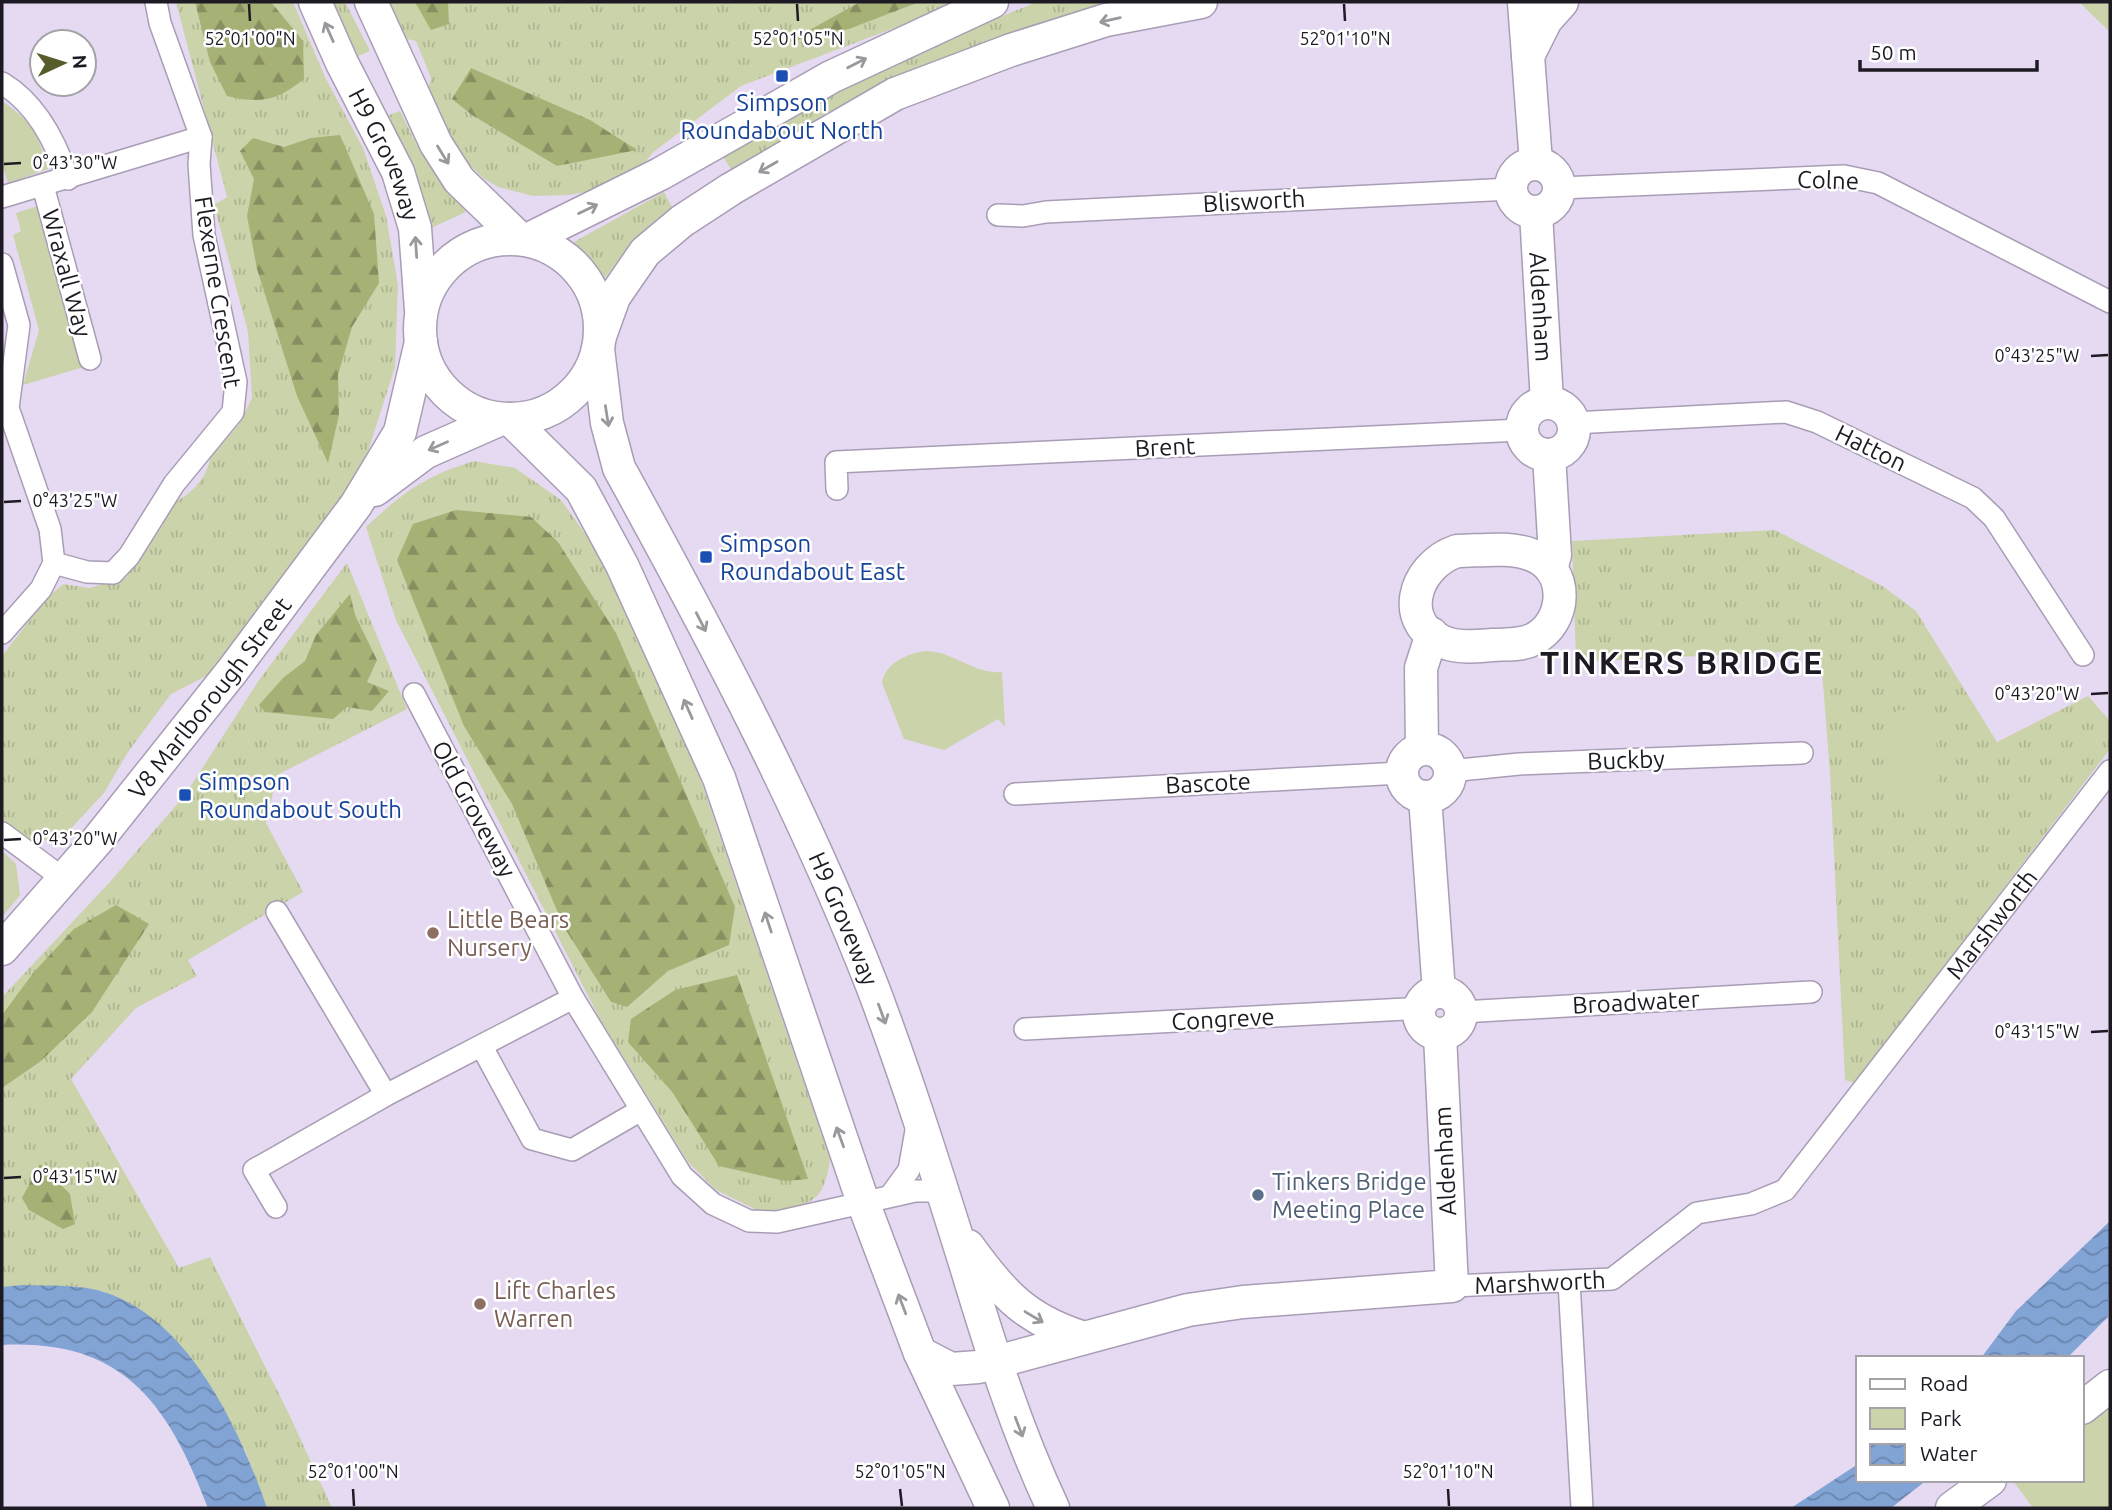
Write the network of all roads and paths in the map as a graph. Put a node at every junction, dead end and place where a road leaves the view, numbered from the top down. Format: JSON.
{"nodes":[{"id":1,"x":156,"y":2,"type":"edge"},
{"id":2,"x":315,"y":2,"type":"edge"},
{"id":3,"x":371,"y":2,"type":"edge"},
{"id":4,"x":992,"y":2,"type":"edge"},
{"id":5,"x":1201,"y":2,"type":"edge"},
{"id":6,"x":1524,"y":2,"type":"edge"},
{"id":7,"x":1562,"y":2,"type":"edge"},
{"id":8,"x":1527,"y":57,"type":"junction"},
{"id":9,"x":2,"y":83,"type":"edge"},
{"id":10,"x":201,"y":137,"type":"junction"},
{"id":11,"x":1536,"y":163,"type":"junction"},
{"id":12,"x":68,"y":179,"type":"junction"},
{"id":13,"x":43,"y":186,"type":"junction"},
{"id":14,"x":1560,"y":188,"type":"junction"},
{"id":15,"x":1511,"y":189,"type":"junction"},
{"id":16,"x":2,"y":197,"type":"edge"},
{"id":17,"x":1536,"y":213,"type":"junction"},
{"id":18,"x":998,"y":215,"type":"dead end"},
{"id":19,"x":523,"y":239,"type":"junction"},
{"id":20,"x":2,"y":264,"type":"edge"},
{"id":21,"x":2110,"y":302,"type":"edge"},
{"id":22,"x":421,"y":328,"type":"junction"},
{"id":23,"x":599,"y":342,"type":"junction"},
{"id":24,"x":90,"y":359,"type":"dead end"},
{"id":25,"x":1547,"y":402,"type":"junction"},
{"id":26,"x":506,"y":419,"type":"junction"},
{"id":27,"x":1573,"y":423,"type":"junction"},
{"id":28,"x":1521,"y":430,"type":"junction"},
{"id":29,"x":1549,"y":455,"type":"junction"},
{"id":30,"x":837,"y":489,"type":"dead end"},
{"id":31,"x":356,"y":505,"type":"junction"},
{"id":32,"x":54,"y":563,"type":"junction"},
{"id":33,"x":1551,"y":569,"type":"junction"},
{"id":34,"x":2,"y":633,"type":"edge"},
{"id":35,"x":1432,"y":634,"type":"junction"},
{"id":36,"x":2082,"y":655,"type":"dead end"},
{"id":37,"x":414,"y":694,"type":"dead end"},
{"id":38,"x":1422,"y":749,"type":"junction"},
{"id":39,"x":1802,"y":753,"type":"dead end"},
{"id":40,"x":1450,"y":771,"type":"junction"},
{"id":41,"x":2110,"y":771,"type":"edge"},
{"id":42,"x":1401,"y":773,"type":"junction"},
{"id":43,"x":1014,"y":794,"type":"dead end"},
{"id":44,"x":1425,"y":797,"type":"junction"},
{"id":45,"x":2,"y":833,"type":"edge"},
{"id":46,"x":65,"y":880,"type":"junction"},
{"id":47,"x":278,"y":912,"type":"dead end"},
{"id":48,"x":2,"y":949,"type":"edge"},
{"id":49,"x":1811,"y":992,"type":"dead end"},
{"id":50,"x":573,"y":998,"type":"junction"},
{"id":51,"x":1440,"y":1013,"type":"junction"},
{"id":52,"x":1026,"y":1029,"type":"dead end"},
{"id":53,"x":482,"y":1047,"type":"junction"},
{"id":54,"x":386,"y":1095,"type":"junction"},
{"id":55,"x":641,"y":1110,"type":"junction"},
{"id":56,"x":918,"y":1116,"type":"junction"},
{"id":57,"x":877,"y":1199,"type":"junction"},
{"id":58,"x":276,"y":1207,"type":"dead end"},
{"id":59,"x":948,"y":1209,"type":"junction"},
{"id":60,"x":1569,"y":1282,"type":"junction"},
{"id":61,"x":1451,"y":1286,"type":"junction"},
{"id":62,"x":987,"y":1294,"type":"junction"},
{"id":63,"x":1081,"y":1337,"type":"junction"},
{"id":64,"x":917,"y":1346,"type":"junction"},
{"id":65,"x":988,"y":1364,"type":"junction"},
{"id":66,"x":2110,"y":1386,"type":"edge"},
{"id":67,"x":2084,"y":1406,"type":"edge"},
{"id":68,"x":960,"y":1441,"type":"junction"},
{"id":69,"x":1987,"y":1482,"type":"edge"},
{"id":70,"x":993,"y":1508,"type":"edge"},
{"id":71,"x":1053,"y":1508,"type":"edge"},
{"id":72,"x":1582,"y":1508,"type":"edge"},
{"id":73,"x":1952,"y":1508,"type":"edge"}],
"edges":[{"from":1,"to":10,"type":"street","name":"Flexerne Crescent"},
{"from":22,"to":2,"type":"street","name":"H9 Groveway","one_way":true},
{"from":3,"to":19,"type":"street","one_way":true},
{"from":19,"to":4,"type":"street","one_way":true},
{"from":5,"to":23,"type":"street","one_way":true},
{"from":6,"to":8,"type":"street"},
{"from":7,"to":8,"type":"street"},
{"from":8,"to":11,"type":"street"},
{"from":9,"to":12,"type":"street","name":"Wraxall Way"},
{"from":10,"to":12,"type":"street","name":"Wraxall Way"},
{"from":10,"to":32,"type":"street","name":"Flexerne Crescent"},
{"from":11,"to":14,"type":"street"},
{"from":11,"to":15,"type":"street"},
{"from":12,"to":13,"type":"street","name":"Wraxall Way"},
{"from":13,"to":16,"type":"street","name":"Wraxall Way"},
{"from":13,"to":24,"type":"street","name":"Wraxall Way"},
{"from":14,"to":17,"type":"street"},
{"from":14,"to":21,"type":"street","name":"Colne"},
{"from":15,"to":17,"type":"street"},
{"from":15,"to":18,"type":"street","name":"Blisworth"},
{"from":17,"to":25,"type":"street","name":"Aldenham"},
{"from":19,"to":22,"type":"street"},
{"from":19,"to":23,"type":"street"},
{"from":20,"to":32,"type":"street"},
{"from":22,"to":26,"type":"street"},
{"from":22,"to":31,"type":"street","name":"V8 Marlborough Street"},
{"from":23,"to":26,"type":"street"},
{"from":23,"to":56,"type":"street","name":"H9 Groveway","one_way":true},
{"from":25,"to":27,"type":"street"},
{"from":25,"to":28,"type":"street"},
{"from":26,"to":31,"type":"street","name":"V8 Marlborough Street","one_way":true},
{"from":57,"to":26,"type":"street","one_way":true},
{"from":27,"to":29,"type":"street"},
{"from":27,"to":36,"type":"street","name":"Hatton"},
{"from":28,"to":29,"type":"street"},
{"from":28,"to":30,"type":"street","name":"Brent"},
{"from":29,"to":33,"type":"street"},
{"from":31,"to":46,"type":"street","name":"V8 Marlborough Street"},
{"from":32,"to":34,"type":"street"},
{"from":33,"to":35,"type":"street"},
{"from":33,"to":35,"type":"street"},
{"from":35,"to":38,"type":"street"},
{"from":37,"to":50,"type":"street","name":"Old Groveway"},
{"from":38,"to":40,"type":"street"},
{"from":38,"to":42,"type":"street"},
{"from":39,"to":40,"type":"street","name":"Buckby"},
{"from":40,"to":44,"type":"street"},
{"from":41,"to":60,"type":"street","name":"Marshworth"},
{"from":42,"to":43,"type":"street","name":"Bascote"},
{"from":42,"to":44,"type":"street"},
{"from":44,"to":51,"type":"street","name":"Aldenham"},
{"from":45,"to":46,"type":"street"},
{"from":46,"to":48,"type":"street","name":"V8 Marlborough Street"},
{"from":47,"to":54,"type":"street"},
{"from":49,"to":51,"type":"street","name":"Broadwater"},
{"from":50,"to":53,"type":"street"},
{"from":50,"to":55,"type":"street","name":"Old Groveway"},
{"from":51,"to":52,"type":"street","name":"Congreve"},
{"from":51,"to":61,"type":"street","name":"Aldenham"},
{"from":53,"to":54,"type":"street"},
{"from":53,"to":55,"type":"street"},
{"from":54,"to":58,"type":"street"},
{"from":55,"to":57,"type":"street","name":"Old Groveway"},
{"from":56,"to":57,"type":"street"},
{"from":56,"to":59,"type":"street","name":"H9 Groveway"},
{"from":57,"to":59,"type":"street","name":"Old Groveway"},
{"from":64,"to":57,"type":"street","one_way":true},
{"from":59,"to":62,"type":"street","name":"H9 Groveway"},
{"from":60,"to":61,"type":"street","name":"Marshworth"},
{"from":60,"to":72,"type":"street"},
{"from":61,"to":63,"type":"street","name":"Marshworth"},
{"from":62,"to":63,"type":"street","one_way":true},
{"from":62,"to":65,"type":"street"},
{"from":63,"to":65,"type":"street","name":"Marshworth"},
{"from":64,"to":65,"type":"street"},
{"from":64,"to":68,"type":"street"},
{"from":65,"to":68,"type":"street"},
{"from":65,"to":71,"type":"street","one_way":true},
{"from":66,"to":67,"type":"street"},
{"from":68,"to":70,"type":"street"},
{"from":69,"to":73,"type":"street"}]}
